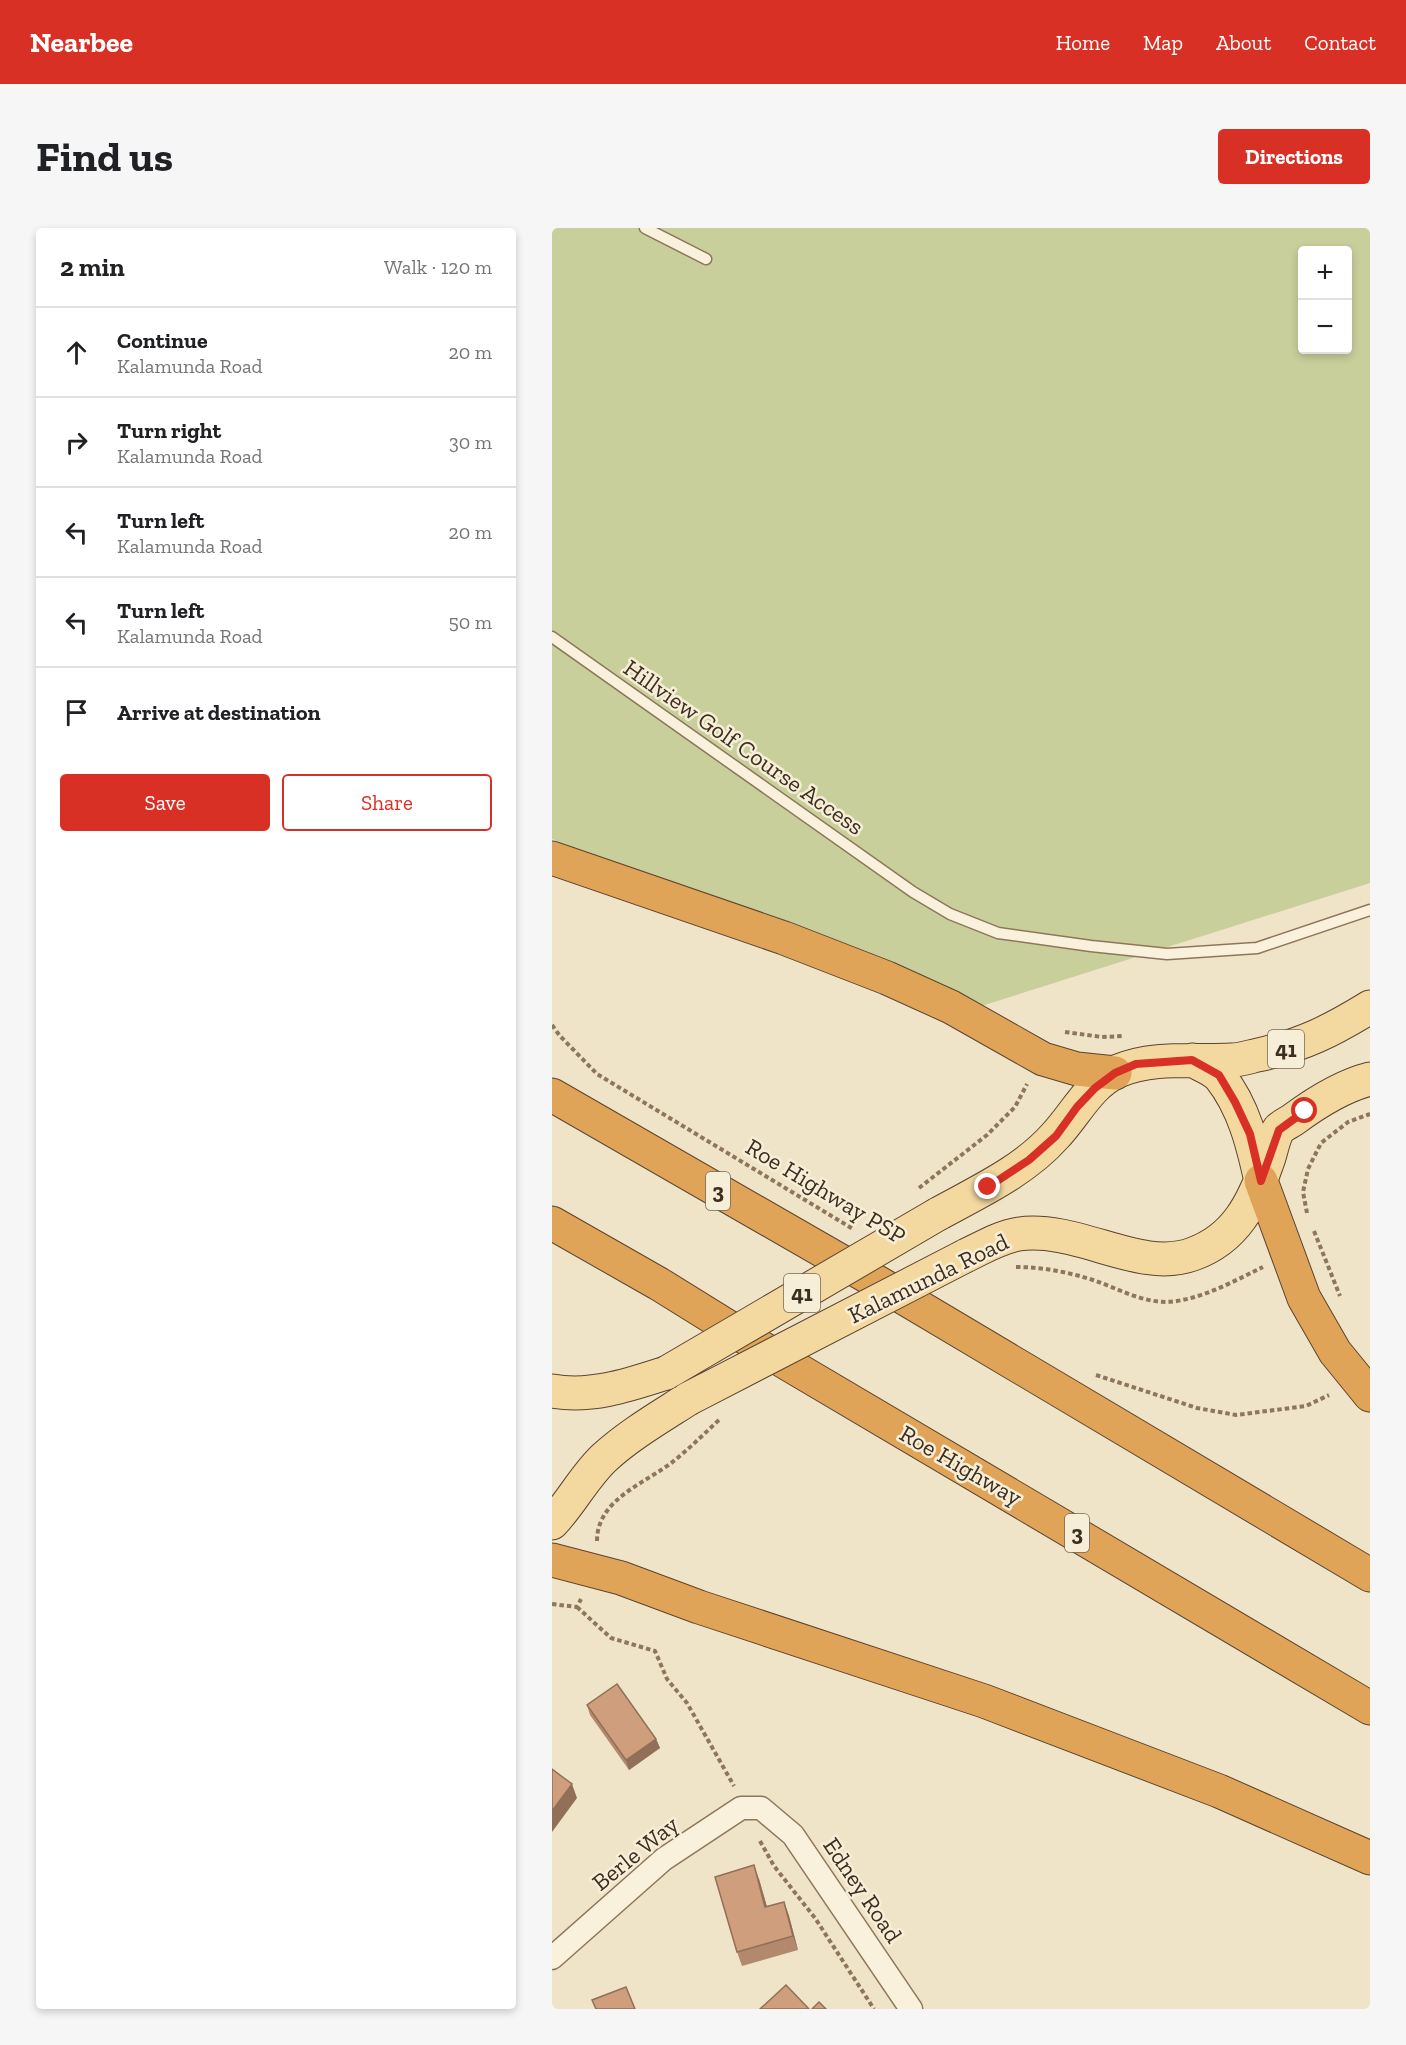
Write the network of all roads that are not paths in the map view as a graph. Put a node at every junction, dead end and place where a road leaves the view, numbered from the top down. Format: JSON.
{"nodes":[{"id":1,"x":645,"y":228,"type":"edge"},
{"id":2,"x":706,"y":259,"type":"dead end"},
{"id":3,"x":552,"y":637,"type":"edge"},
{"id":4,"x":552,"y":858,"type":"edge"},
{"id":5,"x":1370,"y":910,"type":"edge"},
{"id":6,"x":1370,"y":1007,"type":"edge"},
{"id":7,"x":1192,"y":1060,"type":"junction"},
{"id":8,"x":1115,"y":1073,"type":"junction"},
{"id":9,"x":1370,"y":1078,"type":"edge"},
{"id":10,"x":552,"y":1095,"type":"edge"},
{"id":11,"x":1261,"y":1181,"type":"junction"},
{"id":12,"x":552,"y":1223,"type":"edge"},
{"id":13,"x":552,"y":1391,"type":"edge"},
{"id":14,"x":1370,"y":1395,"type":"edge"},
{"id":15,"x":552,"y":1523,"type":"edge"},
{"id":16,"x":552,"y":1560,"type":"edge"},
{"id":17,"x":1370,"y":1575,"type":"edge"},
{"id":18,"x":1370,"y":1708,"type":"edge"},
{"id":19,"x":746,"y":1802,"type":"joint"},
{"id":20,"x":1370,"y":1858,"type":"edge"},
{"id":21,"x":552,"y":1958,"type":"edge"},
{"id":22,"x":911,"y":2009,"type":"edge"}],
"edges":[{"from":1,"to":2,"type":"lane"},
{"from":3,"to":5,"type":"lane","name":"Hillview Golf Course Access"},
{"from":4,"to":8,"type":"highway"},
{"from":6,"to":7,"type":"main road","name":"Kalamunda Road","number":"41"},
{"from":7,"to":8,"type":"main road","name":"Kalamunda Road","number":"41"},
{"from":7,"to":11,"type":"main road"},
{"from":8,"to":13,"type":"main road","name":"Kalamunda Road","number":"41","bridge":true},
{"from":9,"to":11,"type":"main road","name":"Kalamunda Road","number":"41"},
{"from":10,"to":17,"type":"highway","number":"3"},
{"from":11,"to":14,"type":"highway"},
{"from":11,"to":15,"type":"main road","name":"Kalamunda Road","number":"41","bridge":true},
{"from":12,"to":18,"type":"highway","name":"Roe Highway","number":"3"},
{"from":16,"to":20,"type":"highway"},
{"from":19,"to":21,"type":"street","name":"Berle Way"},
{"from":19,"to":22,"type":"street","name":"Edney Road"}]}
